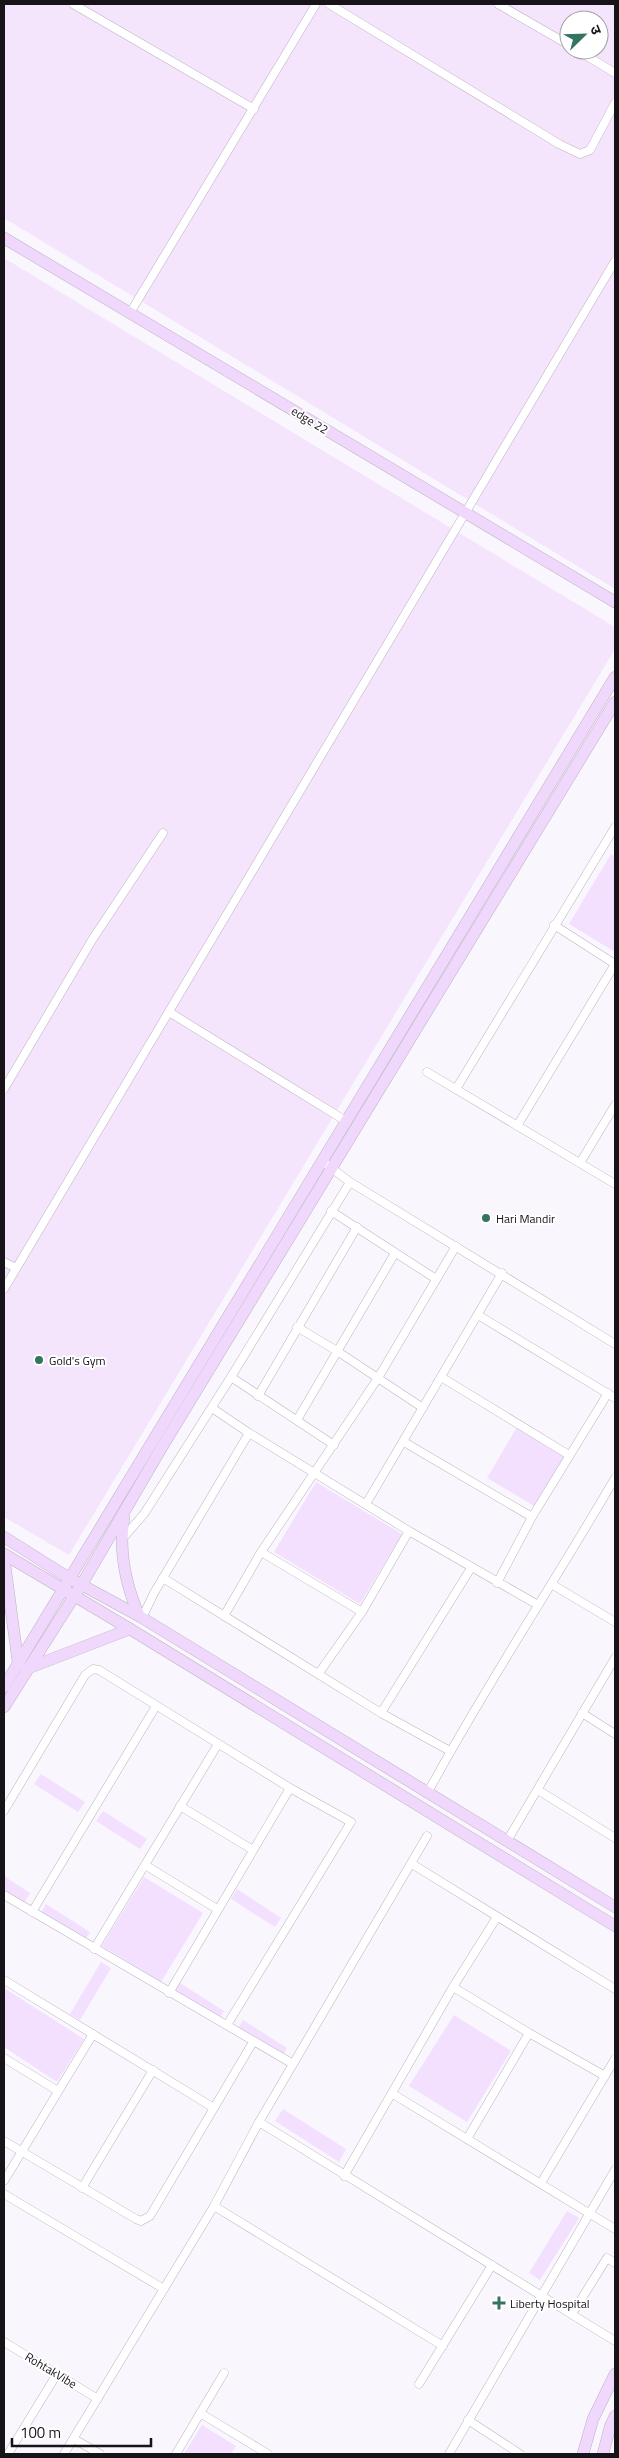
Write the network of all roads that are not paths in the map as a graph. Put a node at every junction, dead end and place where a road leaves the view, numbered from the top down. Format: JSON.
{"nodes":[{"id":1,"x":72,"y":4,"type":"edge"},
{"id":2,"x":316,"y":4,"type":"edge"},
{"id":3,"x":329,"y":4,"type":"edge"},
{"id":4,"x":498,"y":4,"type":"edge"},
{"id":5,"x":559,"y":39,"type":"edge"},
{"id":6,"x":594,"y":60,"type":"edge"},
{"id":7,"x":615,"y":73,"type":"edge"},
{"id":8,"x":615,"y":103,"type":"edge"},
{"id":9,"x":254,"y":109,"type":"junction"},
{"id":10,"x":4,"y":238,"type":"edge"},
{"id":11,"x":615,"y":261,"type":"edge"},
{"id":12,"x":130,"y":313,"type":"junction"},
{"id":13,"x":466,"y":513,"type":"junction"},
{"id":14,"x":615,"y":602,"type":"edge"},
{"id":15,"x":615,"y":677,"type":"edge"},
{"id":16,"x":615,"y":702,"type":"edge"},
{"id":17,"x":615,"y":723,"type":"edge"},
{"id":18,"x":599,"y":729,"type":"junction"},
{"id":19,"x":615,"y":827,"type":"edge"},
{"id":20,"x":163,"y":833,"type":"dead end"},
{"id":21,"x":612,"y":842,"type":"edge"},
{"id":22,"x":554,"y":925,"type":"junction"},
{"id":23,"x":615,"y":964,"type":"edge"},
{"id":24,"x":169,"y":1012,"type":"junction"},
{"id":25,"x":428,"y":1072,"type":"dead end"},
{"id":26,"x":456,"y":1089,"type":"junction"},
{"id":27,"x":4,"y":1090,"type":"edge"},
{"id":28,"x":615,"y":1105,"type":"edge"},
{"id":29,"x":346,"y":1121,"type":"junction"},
{"id":30,"x":517,"y":1126,"type":"junction"},
{"id":31,"x":322,"y":1161,"type":"junction"},
{"id":32,"x":580,"y":1163,"type":"junction"},
{"id":33,"x":333,"y":1169,"type":"junction"},
{"id":34,"x":350,"y":1182,"type":"junction"},
{"id":35,"x":615,"y":1184,"type":"edge"},
{"id":36,"x":331,"y":1211,"type":"junction"},
{"id":37,"x":357,"y":1227,"type":"junction"},
{"id":38,"x":456,"y":1246,"type":"junction"},
{"id":39,"x":395,"y":1253,"type":"junction"},
{"id":40,"x":4,"y":1262,"type":"edge"},
{"id":41,"x":16,"y":1268,"type":"junction"},
{"id":42,"x":502,"y":1273,"type":"junction"},
{"id":43,"x":436,"y":1279,"type":"junction"},
{"id":44,"x":4,"y":1289,"type":"edge"},
{"id":45,"x":478,"y":1315,"type":"junction"},
{"id":46,"x":297,"y":1327,"type":"junction"},
{"id":47,"x":615,"y":1344,"type":"edge"},
{"id":48,"x":337,"y":1351,"type":"junction"},
{"id":49,"x":231,"y":1377,"type":"junction"},
{"id":50,"x":441,"y":1377,"type":"junction"},
{"id":51,"x":378,"y":1378,"type":"junction"},
{"id":52,"x":612,"y":1395,"type":"edge"},
{"id":53,"x":258,"y":1396,"type":"junction"},
{"id":54,"x":212,"y":1408,"type":"junction"},
{"id":55,"x":422,"y":1408,"type":"junction"},
{"id":56,"x":297,"y":1420,"type":"junction"},
{"id":57,"x":249,"y":1433,"type":"junction"},
{"id":58,"x":404,"y":1442,"type":"junction"},
{"id":59,"x":334,"y":1445,"type":"junction"},
{"id":60,"x":569,"y":1455,"type":"junction"},
{"id":61,"x":314,"y":1472,"type":"junction"},
{"id":62,"x":615,"y":1478,"type":"edge"},
{"id":63,"x":366,"y":1504,"type":"junction"},
{"id":64,"x":125,"y":1512,"type":"junction"},
{"id":65,"x":532,"y":1517,"type":"junction"},
{"id":66,"x":409,"y":1531,"type":"junction"},
{"id":67,"x":4,"y":1537,"type":"edge"},
{"id":68,"x":122,"y":1539,"type":"junction"},
{"id":69,"x":261,"y":1552,"type":"junction"},
{"id":70,"x":4,"y":1554,"type":"edge"},
{"id":71,"x":4,"y":1566,"type":"edge"},
{"id":72,"x":471,"y":1568,"type":"junction"},
{"id":73,"x":69,"y":1578,"type":"junction"},
{"id":74,"x":163,"y":1578,"type":"junction"},
{"id":75,"x":497,"y":1583,"type":"junction"},
{"id":76,"x":82,"y":1584,"type":"junction"},
{"id":77,"x":553,"y":1585,"type":"junction"},
{"id":78,"x":62,"y":1589,"type":"junction"},
{"id":79,"x":73,"y":1597,"type":"junction"},
{"id":80,"x":538,"y":1605,"type":"junction"},
{"id":81,"x":362,"y":1612,"type":"junction"},
{"id":82,"x":224,"y":1616,"type":"junction"},
{"id":83,"x":141,"y":1617,"type":"junction"},
{"id":84,"x":615,"y":1622,"type":"edge"},
{"id":85,"x":130,"y":1628,"type":"junction"},
{"id":86,"x":615,"y":1658,"type":"edge"},
{"id":87,"x":22,"y":1666,"type":"junction"},
{"id":88,"x":319,"y":1673,"type":"junction"},
{"id":89,"x":4,"y":1687,"type":"edge"},
{"id":90,"x":156,"y":1706,"type":"junction"},
{"id":91,"x":4,"y":1707,"type":"edge"},
{"id":92,"x":381,"y":1713,"type":"junction"},
{"id":93,"x":582,"y":1713,"type":"junction"},
{"id":94,"x":615,"y":1734,"type":"edge"},
{"id":95,"x":218,"y":1744,"type":"junction"},
{"id":96,"x":450,"y":1751,"type":"junction"},
{"id":97,"x":290,"y":1788,"type":"junction"},
{"id":98,"x":538,"y":1790,"type":"junction"},
{"id":99,"x":428,"y":1792,"type":"junction"},
{"id":100,"x":180,"y":1806,"type":"junction"},
{"id":101,"x":4,"y":1812,"type":"edge"},
{"id":102,"x":427,"y":1836,"type":"dead end"},
{"id":103,"x":615,"y":1838,"type":"edge"},
{"id":104,"x":507,"y":1840,"type":"junction"},
{"id":105,"x":253,"y":1850,"type":"junction"},
{"id":106,"x":412,"y":1864,"type":"junction"},
{"id":107,"x":145,"y":1865,"type":"junction"},
{"id":108,"x":4,"y":1895,"type":"edge"},
{"id":109,"x":615,"y":1907,"type":"edge"},
{"id":110,"x":217,"y":1909,"type":"junction"},
{"id":111,"x":32,"y":1912,"type":"junction"},
{"id":112,"x":497,"y":1917,"type":"junction"},
{"id":113,"x":615,"y":1926,"type":"edge"},
{"id":114,"x":94,"y":1950,"type":"junction"},
{"id":115,"x":4,"y":1980,"type":"edge"},
{"id":116,"x":453,"y":1987,"type":"junction"},
{"id":117,"x":615,"y":1989,"type":"edge"},
{"id":118,"x":169,"y":1993,"type":"junction"},
{"id":119,"x":227,"y":2025,"type":"junction"},
{"id":120,"x":528,"y":2033,"type":"junction"},
{"id":121,"x":92,"y":2034,"type":"junction"},
{"id":122,"x":253,"y":2042,"type":"junction"},
{"id":123,"x":4,"y":2058,"type":"edge"},
{"id":124,"x":615,"y":2059,"type":"edge"},
{"id":125,"x":293,"y":2064,"type":"junction"},
{"id":126,"x":152,"y":2070,"type":"junction"},
{"id":127,"x":605,"y":2076,"type":"junction"},
{"id":128,"x":58,"y":2091,"type":"junction"},
{"id":129,"x":393,"y":2094,"type":"junction"},
{"id":130,"x":214,"y":2108,"type":"junction"},
{"id":131,"x":259,"y":2122,"type":"junction"},
{"id":132,"x":467,"y":2139,"type":"junction"},
{"id":133,"x":4,"y":2141,"type":"edge"},
{"id":134,"x":22,"y":2152,"type":"junction"},
{"id":135,"x":615,"y":2170,"type":"edge"},
{"id":136,"x":344,"y":2176,"type":"junction"},
{"id":137,"x":4,"y":2182,"type":"edge"},
{"id":138,"x":540,"y":2184,"type":"junction"},
{"id":139,"x":82,"y":2188,"type":"junction"},
{"id":140,"x":4,"y":2194,"type":"edge"},
{"id":141,"x":214,"y":2206,"type":"junction"},
{"id":142,"x":590,"y":2213,"type":"junction"},
{"id":143,"x":615,"y":2229,"type":"edge"},
{"id":144,"x":615,"y":2263,"type":"edge"},
{"id":145,"x":492,"y":2266,"type":"junction"},
{"id":146,"x":164,"y":2289,"type":"junction"},
{"id":147,"x":542,"y":2296,"type":"junction"},
{"id":148,"x":572,"y":2314,"type":"junction"},
{"id":149,"x":615,"y":2341,"type":"edge"},
{"id":150,"x":4,"y":2342,"type":"edge"},
{"id":151,"x":443,"y":2346,"type":"junction"},
{"id":152,"x":224,"y":2373,"type":"dead end"},
{"id":153,"x":57,"y":2374,"type":"junction"},
{"id":154,"x":615,"y":2374,"type":"edge"},
{"id":155,"x":419,"y":2384,"type":"dead end"},
{"id":156,"x":98,"y":2399,"type":"junction"},
{"id":157,"x":200,"y":2413,"type":"junction"},
{"id":158,"x":615,"y":2416,"type":"edge"},
{"id":159,"x":468,"y":2420,"type":"junction"},
{"id":160,"x":74,"y":2439,"type":"junction"},
{"id":161,"x":8,"y":2454,"type":"edge"},
{"id":162,"x":64,"y":2454,"type":"edge"},
{"id":163,"x":100,"y":2454,"type":"edge"},
{"id":164,"x":176,"y":2454,"type":"edge"},
{"id":165,"x":268,"y":2454,"type":"edge"},
{"id":166,"x":449,"y":2454,"type":"edge"},
{"id":167,"x":520,"y":2454,"type":"edge"},
{"id":168,"x":583,"y":2454,"type":"edge"},
{"id":169,"x":603,"y":2454,"type":"edge"}],
"edges":[{"from":1,"to":9,"type":"street"},
{"from":2,"to":9,"type":"street"},
{"from":3,"to":8,"type":"street"},
{"from":4,"to":5,"type":"street"},
{"from":6,"to":7,"type":"street"},
{"from":9,"to":12,"type":"street"},
{"from":10,"to":12,"type":"main road","name":"edge 22"},
{"from":11,"to":13,"type":"street"},
{"from":12,"to":13,"type":"main road","name":"edge 22"},
{"from":13,"to":14,"type":"main road","name":"edge 22"},
{"from":13,"to":24,"type":"street"},
{"from":15,"to":29,"type":"main road"},
{"from":16,"to":18,"type":"main road"},
{"from":17,"to":18,"type":"main road"},
{"from":18,"to":33,"type":"main road"},
{"from":19,"to":21,"type":"street"},
{"from":20,"to":27,"type":"street"},
{"from":21,"to":22,"type":"street"},
{"from":22,"to":23,"type":"street"},
{"from":22,"to":26,"type":"street"},
{"from":23,"to":30,"type":"street"},
{"from":24,"to":29,"type":"street"},
{"from":24,"to":41,"type":"street"},
{"from":25,"to":26,"type":"street"},
{"from":26,"to":30,"type":"street"},
{"from":28,"to":32,"type":"street"},
{"from":29,"to":31,"type":"main road"},
{"from":30,"to":32,"type":"street"},
{"from":31,"to":33,"type":"street"},
{"from":31,"to":73,"type":"main road"},
{"from":32,"to":35,"type":"street"},
{"from":33,"to":34,"type":"street"},
{"from":33,"to":64,"type":"main road"},
{"from":34,"to":36,"type":"street"},
{"from":34,"to":38,"type":"street"},
{"from":36,"to":37,"type":"street"},
{"from":36,"to":49,"type":"street"},
{"from":37,"to":39,"type":"street"},
{"from":37,"to":46,"type":"street"},
{"from":38,"to":42,"type":"street"},
{"from":38,"to":43,"type":"street"},
{"from":39,"to":43,"type":"street"},
{"from":39,"to":48,"type":"street"},
{"from":40,"to":41,"type":"street"},
{"from":41,"to":44,"type":"street"},
{"from":42,"to":45,"type":"street"},
{"from":42,"to":47,"type":"street"},
{"from":43,"to":51,"type":"street"},
{"from":45,"to":50,"type":"street"},
{"from":45,"to":52,"type":"street"},
{"from":46,"to":48,"type":"street"},
{"from":46,"to":53,"type":"street"},
{"from":48,"to":51,"type":"street"},
{"from":48,"to":56,"type":"street"},
{"from":49,"to":53,"type":"street"},
{"from":49,"to":54,"type":"street"},
{"from":50,"to":55,"type":"street"},
{"from":50,"to":60,"type":"street"},
{"from":51,"to":55,"type":"street"},
{"from":51,"to":59,"type":"street"},
{"from":52,"to":60,"type":"street"},
{"from":53,"to":56,"type":"street"},
{"from":54,"to":57,"type":"street"},
{"from":54,"to":68,"type":"street"},
{"from":55,"to":58,"type":"street"},
{"from":56,"to":59,"type":"street"},
{"from":57,"to":61,"type":"street"},
{"from":57,"to":74,"type":"street"},
{"from":58,"to":63,"type":"street"},
{"from":58,"to":65,"type":"street"},
{"from":59,"to":61,"type":"street"},
{"from":60,"to":65,"type":"street"},
{"from":61,"to":63,"type":"street"},
{"from":61,"to":69,"type":"street"},
{"from":62,"to":77,"type":"street"},
{"from":63,"to":66,"type":"street"},
{"from":64,"to":68,"type":"main road"},
{"from":64,"to":76,"type":"main road"},
{"from":65,"to":75,"type":"street"},
{"from":66,"to":72,"type":"street"},
{"from":66,"to":81,"type":"street"},
{"from":67,"to":73,"type":"main road"},
{"from":68,"to":83,"type":"main road"},
{"from":69,"to":81,"type":"street"},
{"from":69,"to":82,"type":"street"},
{"from":70,"to":78,"type":"main road"},
{"from":71,"to":87,"type":"main road"},
{"from":72,"to":75,"type":"street"},
{"from":72,"to":92,"type":"street"},
{"from":73,"to":76,"type":"main road"},
{"from":73,"to":78,"type":"main road"},
{"from":74,"to":82,"type":"street"},
{"from":74,"to":83,"type":"street"},
{"from":75,"to":80,"type":"street"},
{"from":76,"to":79,"type":"main road"},
{"from":76,"to":83,"type":"main road"},
{"from":77,"to":80,"type":"street"},
{"from":77,"to":84,"type":"street"},
{"from":78,"to":79,"type":"main road"},
{"from":78,"to":87,"type":"main road"},
{"from":79,"to":85,"type":"main road"},
{"from":79,"to":87,"type":"main road"},
{"from":80,"to":96,"type":"street"},
{"from":81,"to":88,"type":"street"},
{"from":82,"to":88,"type":"street"},
{"from":83,"to":99,"type":"main road"},
{"from":85,"to":87,"type":"main road"},
{"from":85,"to":113,"type":"main road"},
{"from":86,"to":93,"type":"street"},
{"from":87,"to":89,"type":"main road"},
{"from":87,"to":91,"type":"main road"},
{"from":88,"to":92,"type":"street"},
{"from":90,"to":95,"type":"street"},
{"from":90,"to":101,"type":"street"},
{"from":90,"to":111,"type":"street"},
{"from":92,"to":96,"type":"street"},
{"from":93,"to":94,"type":"street"},
{"from":93,"to":98,"type":"street"},
{"from":95,"to":97,"type":"street"},
{"from":95,"to":100,"type":"street"},
{"from":96,"to":99,"type":"street"},
{"from":97,"to":105,"type":"street"},
{"from":97,"to":119,"type":"street"},
{"from":98,"to":103,"type":"street"},
{"from":98,"to":104,"type":"street"},
{"from":99,"to":104,"type":"main road"},
{"from":100,"to":105,"type":"street"},
{"from":100,"to":107,"type":"street"},
{"from":102,"to":106,"type":"street"},
{"from":104,"to":109,"type":"main road"},
{"from":105,"to":110,"type":"street"},
{"from":106,"to":112,"type":"street"},
{"from":106,"to":125,"type":"street"},
{"from":107,"to":110,"type":"street"},
{"from":107,"to":114,"type":"street"},
{"from":108,"to":111,"type":"street"},
{"from":110,"to":118,"type":"street"},
{"from":111,"to":114,"type":"street"},
{"from":112,"to":116,"type":"street"},
{"from":112,"to":117,"type":"street"},
{"from":114,"to":118,"type":"street"},
{"from":115,"to":121,"type":"street"},
{"from":116,"to":120,"type":"street"},
{"from":116,"to":129,"type":"street"},
{"from":118,"to":119,"type":"street"},
{"from":119,"to":122,"type":"street"},
{"from":120,"to":127,"type":"street"},
{"from":120,"to":132,"type":"street"},
{"from":121,"to":126,"type":"street"},
{"from":121,"to":128,"type":"street"},
{"from":122,"to":125,"type":"street"},
{"from":122,"to":130,"type":"street"},
{"from":123,"to":128,"type":"street"},
{"from":124,"to":127,"type":"street"},
{"from":125,"to":131,"type":"street"},
{"from":126,"to":130,"type":"street"},
{"from":126,"to":139,"type":"street"},
{"from":127,"to":138,"type":"street"},
{"from":128,"to":134,"type":"street"},
{"from":129,"to":132,"type":"street"},
{"from":129,"to":136,"type":"street"},
{"from":130,"to":139,"type":"street"},
{"from":131,"to":136,"type":"street"},
{"from":131,"to":141,"type":"street"},
{"from":132,"to":138,"type":"street"},
{"from":133,"to":134,"type":"street"},
{"from":134,"to":137,"type":"street"},
{"from":134,"to":139,"type":"street"},
{"from":135,"to":142,"type":"street"},
{"from":136,"to":145,"type":"street"},
{"from":138,"to":142,"type":"street"},
{"from":140,"to":146,"type":"street"},
{"from":141,"to":146,"type":"street"},
{"from":141,"to":151,"type":"street"},
{"from":142,"to":143,"type":"street"},
{"from":142,"to":147,"type":"street"},
{"from":144,"to":148,"type":"street"},
{"from":145,"to":147,"type":"street"},
{"from":145,"to":151,"type":"street"},
{"from":146,"to":156,"type":"street"},
{"from":147,"to":148,"type":"street"},
{"from":147,"to":159,"type":"street"},
{"from":148,"to":149,"type":"street"},
{"from":150,"to":153,"type":"street","name":"RohtakVibe"},
{"from":151,"to":155,"type":"street"},
{"from":152,"to":157,"type":"street"},
{"from":153,"to":156,"type":"street","name":"RohtakVibe"},
{"from":153,"to":161,"type":"street"},
{"from":154,"to":168,"type":"main road"},
{"from":156,"to":160,"type":"street"},
{"from":157,"to":164,"type":"street"},
{"from":157,"to":165,"type":"street"},
{"from":158,"to":169,"type":"main road"},
{"from":159,"to":166,"type":"street"},
{"from":159,"to":167,"type":"street"},
{"from":160,"to":162,"type":"street"},
{"from":160,"to":163,"type":"street"}]}
